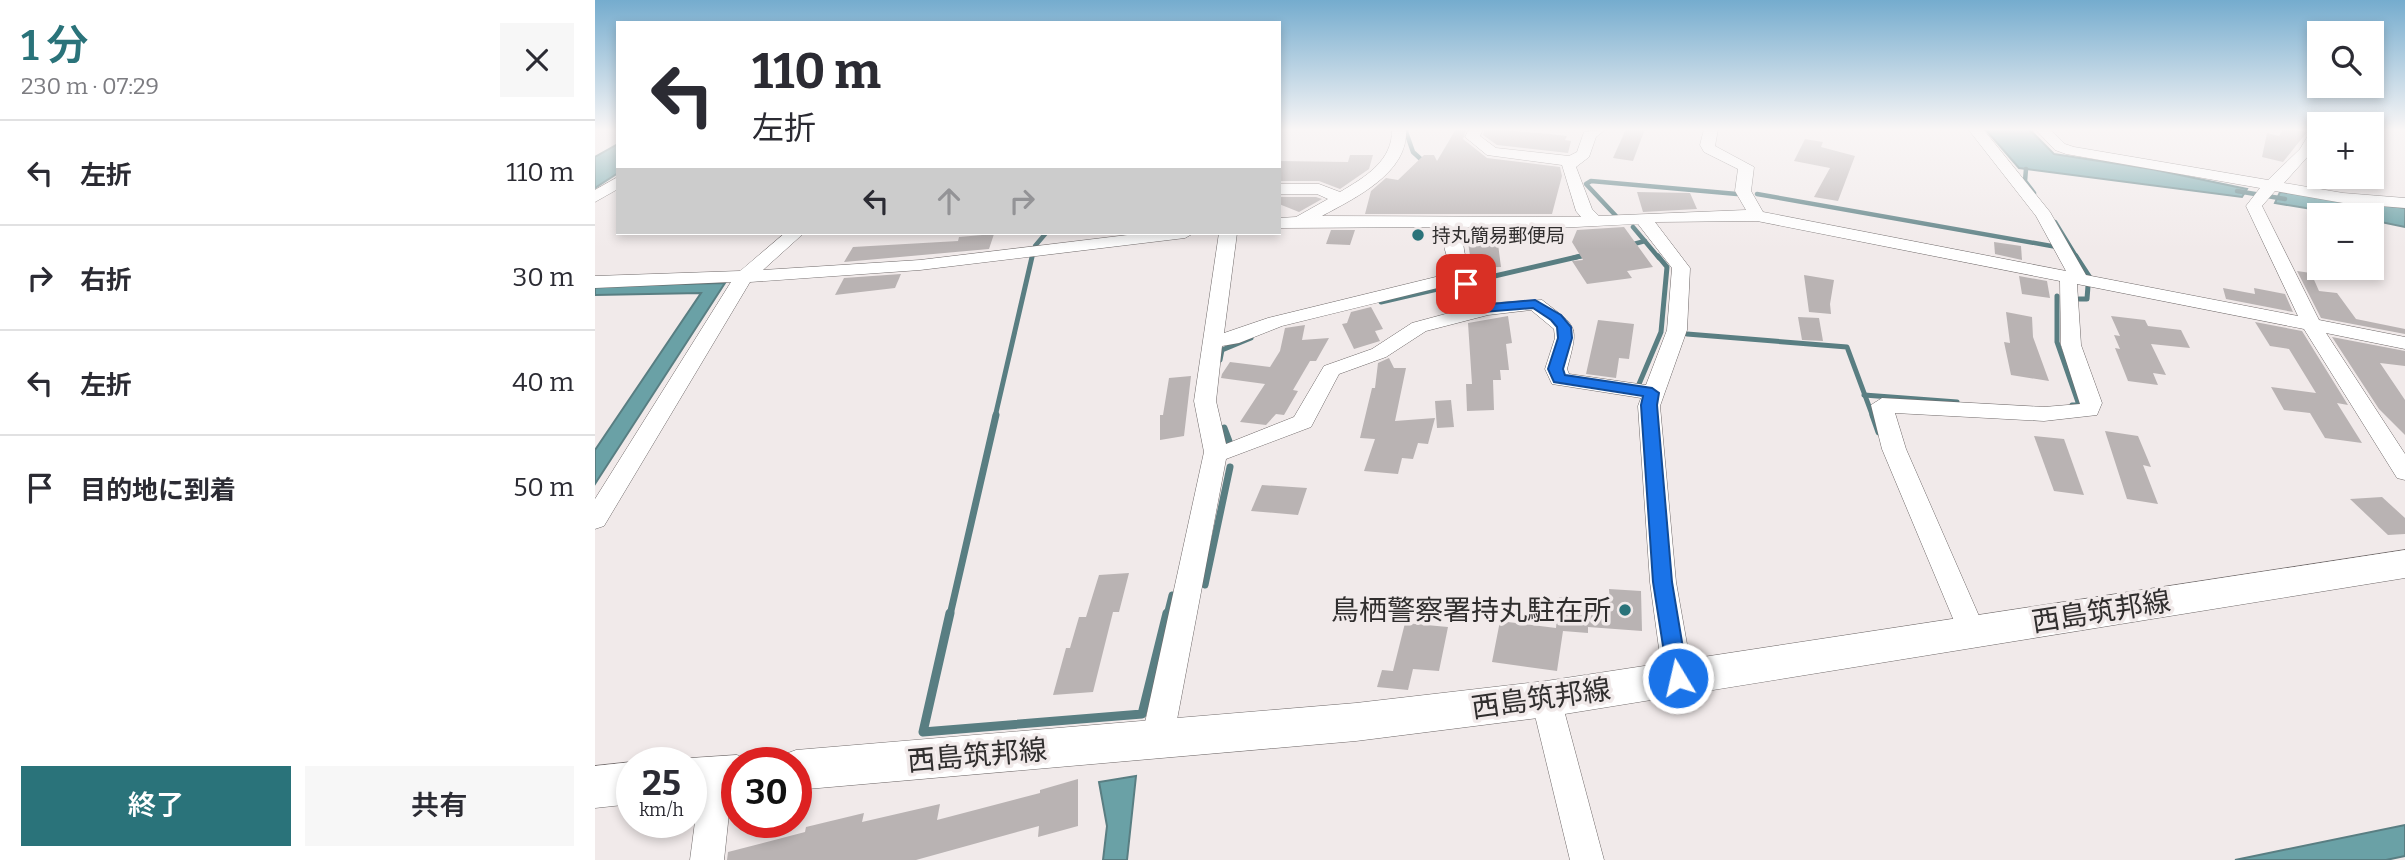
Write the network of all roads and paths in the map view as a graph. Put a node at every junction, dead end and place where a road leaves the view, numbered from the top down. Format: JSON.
{"nodes":[{"id":1,"x":1381,"y":169,"type":"edge"},
{"id":2,"x":1570,"y":169,"type":"edge"},
{"id":3,"x":1746,"y":169,"type":"edge"},
{"id":4,"x":2010,"y":169,"type":"edge"},
{"id":5,"x":2157,"y":169,"type":"edge"},
{"id":6,"x":2291,"y":169,"type":"edge"},
{"id":7,"x":616,"y":183,"type":"edge"},
{"id":8,"x":1281,"y":189,"type":"edge"},
{"id":9,"x":2265,"y":192,"type":"junction"},
{"id":10,"x":595,"y":197,"type":"edge"},
{"id":11,"x":1342,"y":199,"type":"junction"},
{"id":12,"x":2405,"y":203,"type":"edge"},
{"id":13,"x":1758,"y":216,"type":"junction"},
{"id":14,"x":1643,"y":219,"type":"junction"},
{"id":15,"x":1297,"y":222,"type":"junction"},
{"id":16,"x":1596,"y":222,"type":"junction"},
{"id":17,"x":1281,"y":223,"type":"edge"},
{"id":18,"x":1455,"y":223,"type":"junction"},
{"id":19,"x":793,"y":235,"type":"edge"},
{"id":20,"x":1168,"y":235,"type":"edge"},
{"id":21,"x":1228,"y":235,"type":"edge"},
{"id":22,"x":744,"y":277,"type":"junction"},
{"id":23,"x":1460,"y":277,"type":"junction"},
{"id":24,"x":2073,"y":278,"type":"junction"},
{"id":25,"x":595,"y":282,"type":"edge"},
{"id":26,"x":1487,"y":309,"type":"junction"},
{"id":27,"x":2312,"y":324,"type":"junction"},
{"id":28,"x":1214,"y":340,"type":"junction"},
{"id":29,"x":2405,"y":343,"type":"edge"},
{"id":30,"x":1652,"y":393,"type":"junction"},
{"id":31,"x":1216,"y":452,"type":"junction"},
{"id":32,"x":2405,"y":472,"type":"edge"},
{"id":33,"x":595,"y":520,"type":"edge"},
{"id":34,"x":2405,"y":564,"type":"edge"},
{"id":35,"x":1972,"y":632,"type":"junction"},
{"id":36,"x":1678,"y":678,"type":"junction"},
{"id":37,"x":1546,"y":699,"type":"junction"},
{"id":38,"x":1157,"y":741,"type":"junction"},
{"id":39,"x":812,"y":769,"type":"edge"},
{"id":40,"x":715,"y":776,"type":"edge"},
{"id":41,"x":616,"y":785,"type":"edge"},
{"id":42,"x":595,"y":787,"type":"edge"},
{"id":43,"x":707,"y":860,"type":"edge"},
{"id":44,"x":1587,"y":860,"type":"edge"}],
"edges":[{"from":1,"to":11,"type":"street"},
{"from":2,"to":16,"type":"street"},
{"from":3,"to":13,"type":"street"},
{"from":4,"to":24,"type":"street"},
{"from":5,"to":9,"type":"street"},
{"from":6,"to":9,"type":"street"},
{"from":7,"to":10,"type":"street"},
{"from":8,"to":11,"type":"street"},
{"from":9,"to":12,"type":"street"},
{"from":9,"to":27,"type":"street"},
{"from":11,"to":15,"type":"street"},
{"from":13,"to":14,"type":"street"},
{"from":13,"to":24,"type":"street"},
{"from":14,"to":16,"type":"street"},
{"from":14,"to":30,"type":"street"},
{"from":15,"to":17,"type":"street"},
{"from":15,"to":18,"type":"street"},
{"from":16,"to":18,"type":"street"},
{"from":18,"to":23,"type":"street"},
{"from":19,"to":22,"type":"street"},
{"from":20,"to":22,"type":"street"},
{"from":21,"to":28,"type":"street"},
{"from":22,"to":25,"type":"street"},
{"from":22,"to":33,"type":"street"},
{"from":23,"to":26,"type":"street"},
{"from":23,"to":28,"type":"street"},
{"from":24,"to":27,"type":"street"},
{"from":24,"to":35,"type":"street"},
{"from":26,"to":30,"type":"street"},
{"from":26,"to":31,"type":"street"},
{"from":27,"to":29,"type":"street"},
{"from":27,"to":32,"type":"street"},
{"from":28,"to":31,"type":"street"},
{"from":30,"to":36,"type":"street"},
{"from":31,"to":38,"type":"street"},
{"from":34,"to":35,"type":"main road","name":"西島筑邦線"},
{"from":35,"to":36,"type":"main road","name":"西島筑邦線"},
{"from":36,"to":37,"type":"main road","name":"西島筑邦線"},
{"from":37,"to":38,"type":"main road","name":"西島筑邦線"},
{"from":37,"to":44,"type":"street"},
{"from":38,"to":39,"type":"main road","name":"西島筑邦線"},
{"from":40,"to":43,"type":"street"},
{"from":41,"to":42,"type":"main road"}]}
